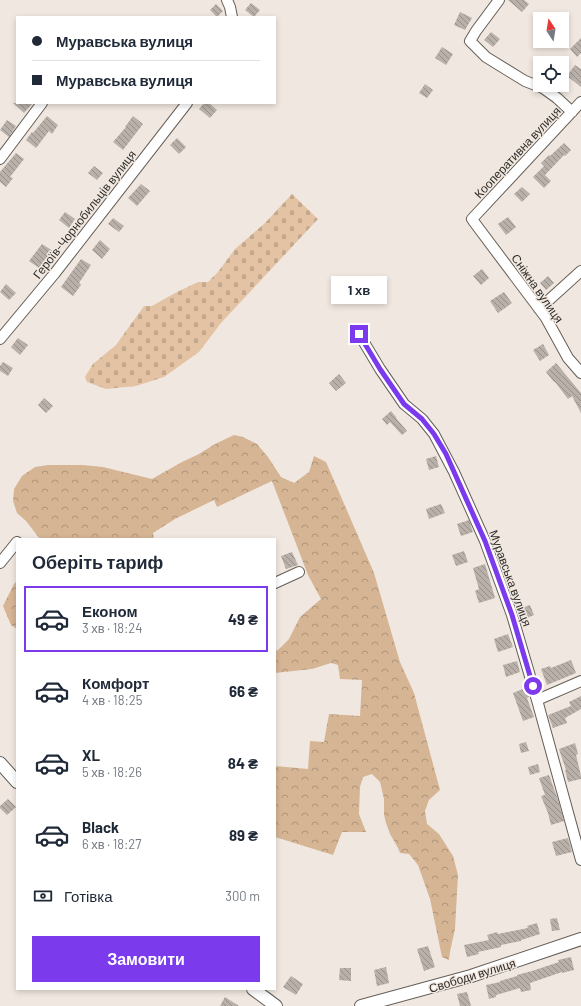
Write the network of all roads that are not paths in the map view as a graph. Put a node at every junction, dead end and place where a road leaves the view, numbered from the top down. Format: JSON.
{"nodes":[{"id":1,"x":227,"y":0,"type":"edge"},
{"id":2,"x":499,"y":0,"type":"edge"},
{"id":3,"x":232,"y":16,"type":"edge"},
{"id":4,"x":581,"y":102,"type":"edge"},
{"id":5,"x":41,"y":104,"type":"edge"},
{"id":6,"x":186,"y":104,"type":"edge"},
{"id":7,"x":572,"y":112,"type":"junction"},
{"id":8,"x":0,"y":159,"type":"edge"},
{"id":9,"x":472,"y":219,"type":"joint"},
{"id":10,"x":581,"y":270,"type":"edge"},
{"id":11,"x":539,"y":309,"type":"junction"},
{"id":12,"x":359,"y":334,"type":"dead end"},
{"id":13,"x":0,"y":339,"type":"edge"},
{"id":14,"x":581,"y":373,"type":"edge"},
{"id":15,"x":16,"y":543,"type":"edge"},
{"id":16,"x":0,"y":563,"type":"edge"},
{"id":17,"x":298,"y":572,"type":"dead end"},
{"id":18,"x":276,"y":583,"type":"edge"},
{"id":19,"x":581,"y":681,"type":"edge"},
{"id":20,"x":537,"y":700,"type":"junction"},
{"id":21,"x":0,"y":763,"type":"edge"},
{"id":22,"x":16,"y":781,"type":"edge"},
{"id":23,"x":581,"y":860,"type":"edge"},
{"id":24,"x":581,"y":939,"type":"edge"},
{"id":25,"x":254,"y":990,"type":"edge"},
{"id":26,"x":276,"y":1006,"type":"edge"},
{"id":27,"x":362,"y":1006,"type":"edge"}],
"edges":[{"from":1,"to":3,"type":"street"},
{"from":2,"to":7,"type":"street"},
{"from":4,"to":7,"type":"street","name":"Кооперативна вулиця"},
{"from":5,"to":8,"type":"street"},
{"from":6,"to":13,"type":"street","name":"Героїв-Чорнобильців вулиця"},
{"from":7,"to":9,"type":"street","name":"Кооперативна вулиця"},
{"from":9,"to":11,"type":"street","name":"Сніжна вулиця"},
{"from":10,"to":11,"type":"street"},
{"from":11,"to":14,"type":"street","name":"Сніжна вулиця"},
{"from":12,"to":20,"type":"street","name":"Муравська вулиця"},
{"from":15,"to":16,"type":"street"},
{"from":17,"to":18,"type":"street"},
{"from":19,"to":20,"type":"street"},
{"from":20,"to":23,"type":"street","name":"Муравська вулиця"},
{"from":21,"to":22,"type":"street"},
{"from":24,"to":27,"type":"street","name":"Свободи вулиця"},
{"from":25,"to":26,"type":"street"}]}
